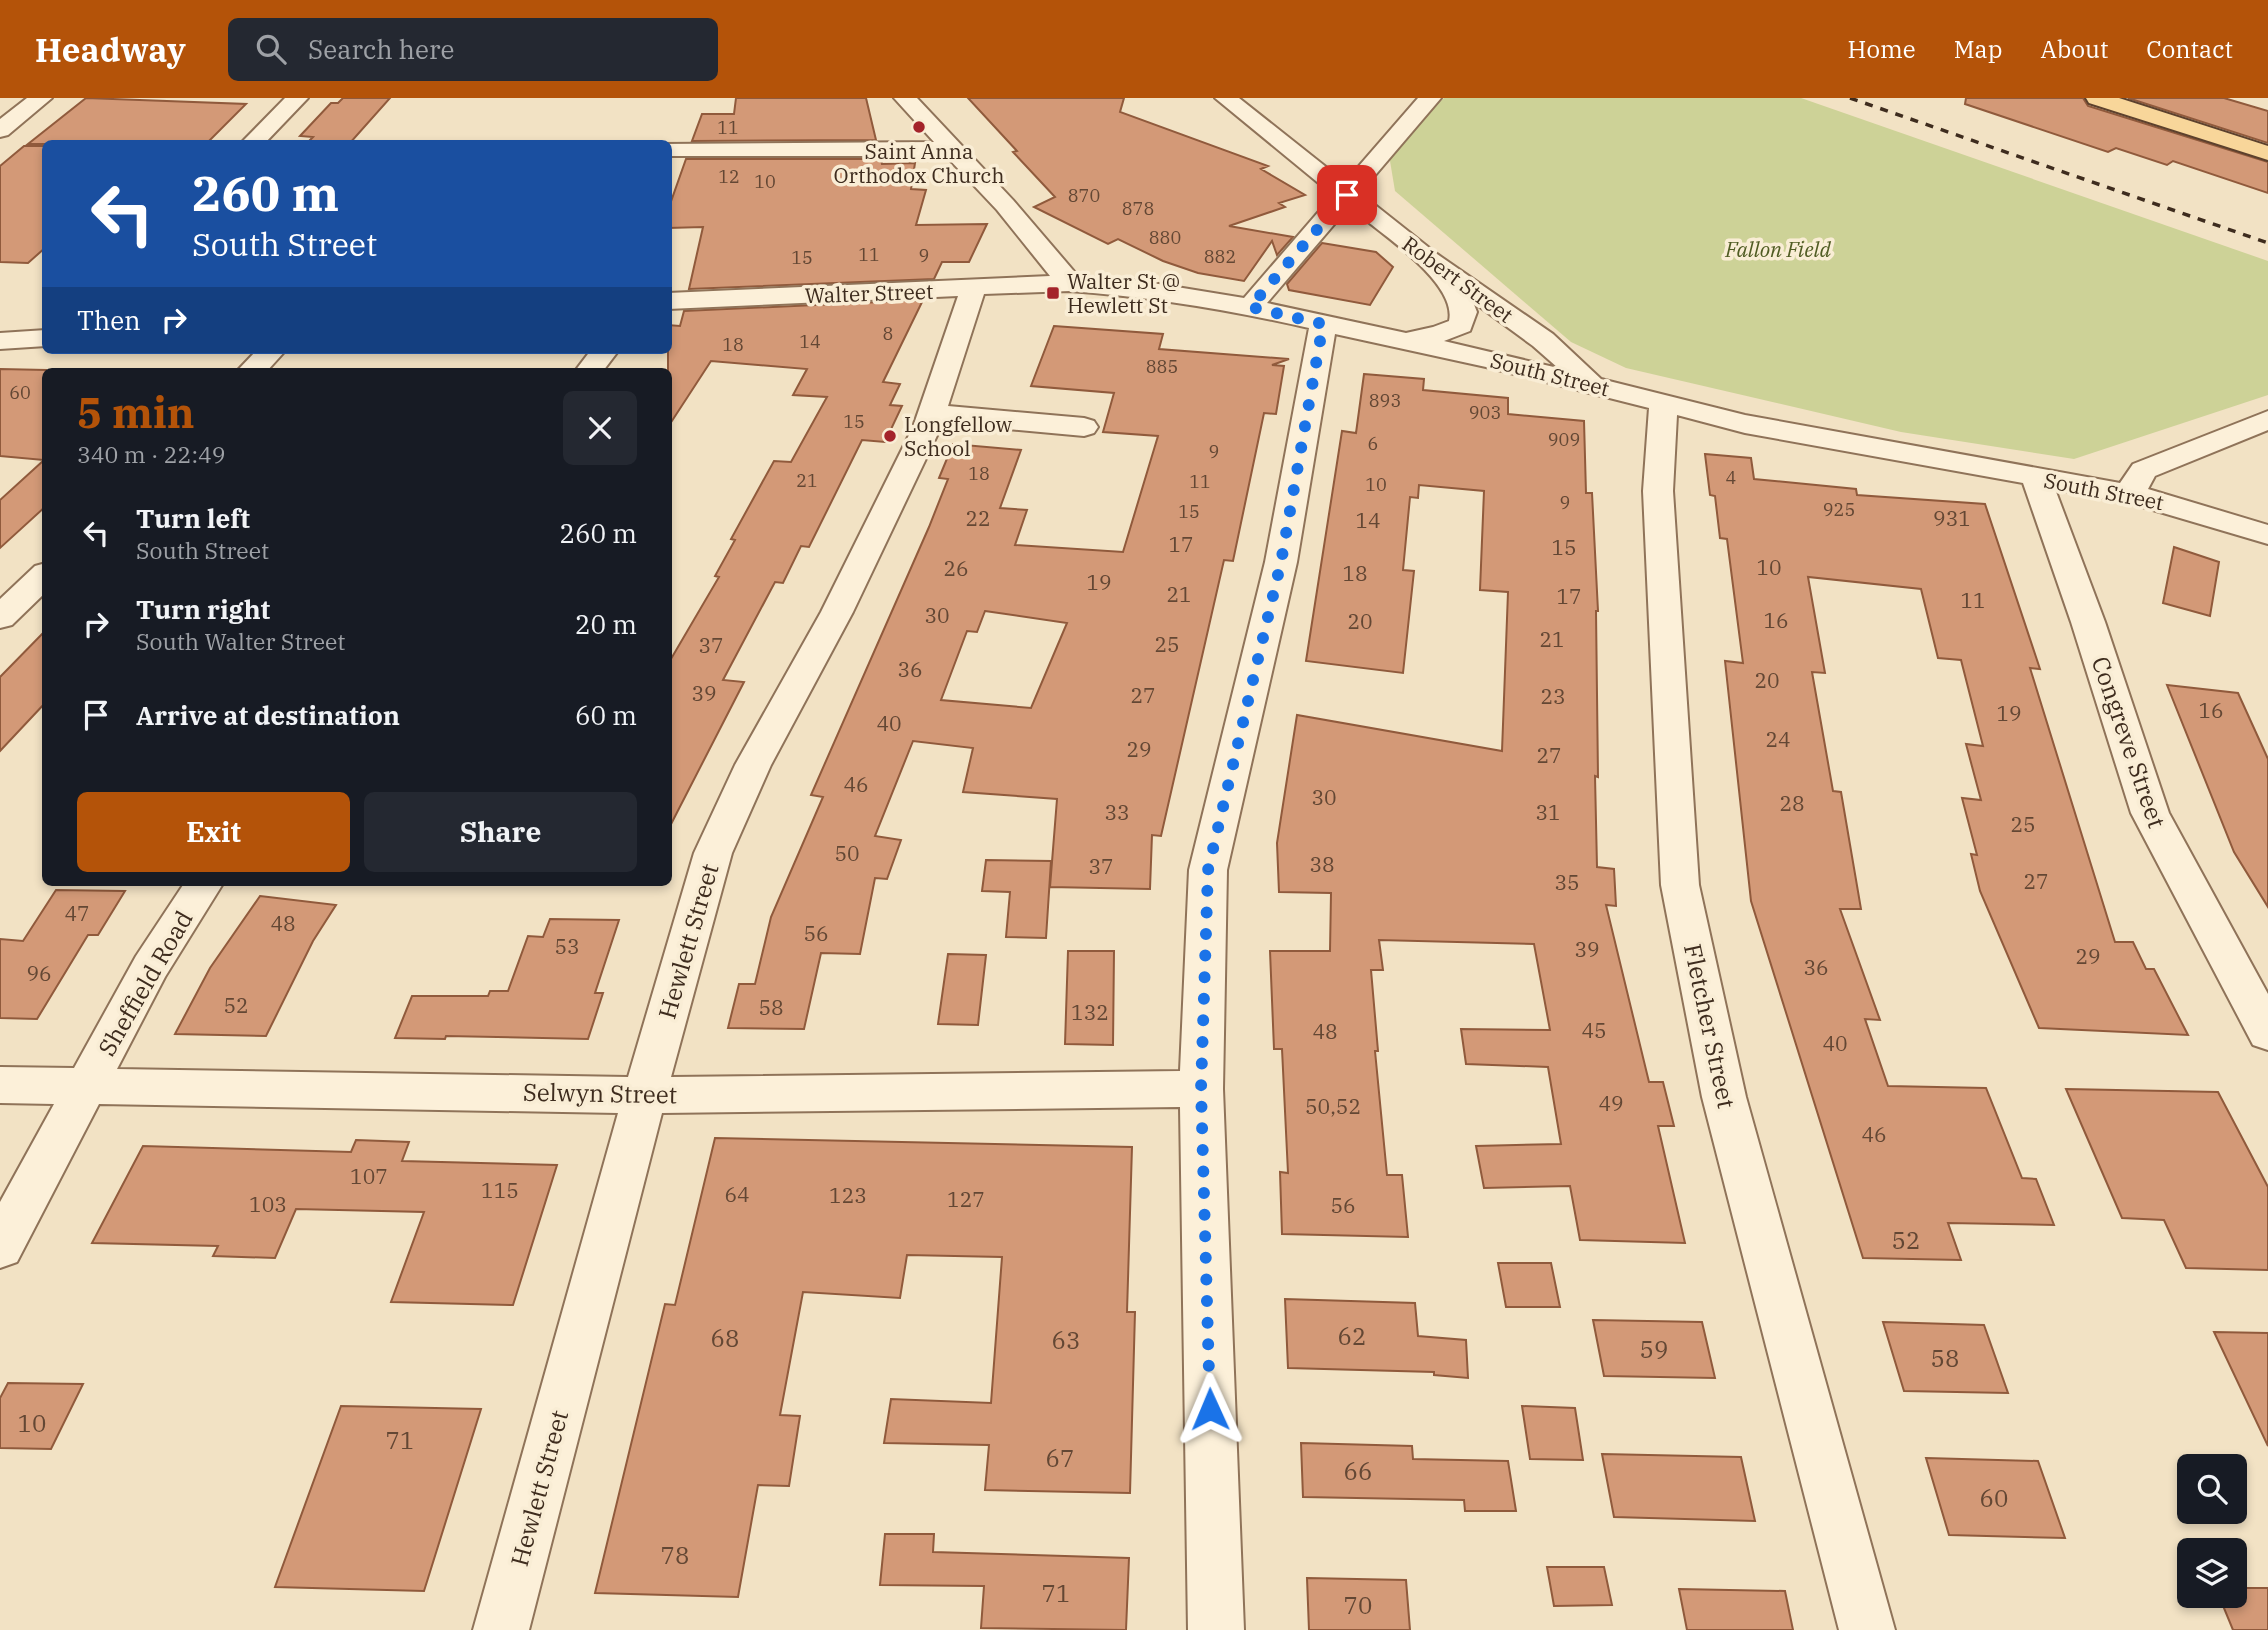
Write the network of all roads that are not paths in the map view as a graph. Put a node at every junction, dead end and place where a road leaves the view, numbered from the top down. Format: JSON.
{"nodes":[{"id":1,"x":41,"y":98,"type":"edge"},
{"id":2,"x":297,"y":98,"type":"edge"},
{"id":3,"x":905,"y":98,"type":"edge"},
{"id":4,"x":1226,"y":98,"type":"edge"},
{"id":5,"x":1430,"y":98,"type":"edge"},
{"id":6,"x":2097,"y":98,"type":"edge"},
{"id":7,"x":0,"y":130,"type":"edge"},
{"id":8,"x":255,"y":140,"type":"edge"},
{"id":9,"x":672,"y":149,"type":"edge"},
{"id":10,"x":950,"y":149,"type":"junction"},
{"id":11,"x":2268,"y":153,"type":"edge"},
{"id":12,"x":1347,"y":195,"type":"junction"},
{"id":13,"x":1428,"y":259,"type":"junction"},
{"id":14,"x":1070,"y":283,"type":"junction"},
{"id":15,"x":1452,"y":286,"type":"junction"},
{"id":16,"x":973,"y":289,"type":"junction"},
{"id":17,"x":672,"y":302,"type":"edge"},
{"id":18,"x":1250,"y":307,"type":"junction"},
{"id":19,"x":1323,"y":324,"type":"junction"},
{"id":20,"x":42,"y":338,"type":"edge"},
{"id":21,"x":0,"y":341,"type":"edge"},
{"id":22,"x":1405,"y":341,"type":"junction"},
{"id":23,"x":268,"y":354,"type":"edge"},
{"id":24,"x":1520,"y":366,"type":"junction"},
{"id":25,"x":254,"y":368,"type":"edge"},
{"id":26,"x":1590,"y":383,"type":"junction"},
{"id":27,"x":1663,"y":405,"type":"junction"},
{"id":28,"x":932,"y":413,"type":"junction"},
{"id":29,"x":2268,"y":420,"type":"edge"},
{"id":30,"x":1084,"y":427,"type":"dead end"},
{"id":31,"x":2036,"y":477,"type":"junction"},
{"id":32,"x":2132,"y":494,"type":"junction"},
{"id":33,"x":2268,"y":535,"type":"edge"},
{"id":34,"x":42,"y":577,"type":"edge"},
{"id":35,"x":0,"y":618,"type":"edge"},
{"id":36,"x":202,"y":886,"type":"edge"},
{"id":37,"x":2268,"y":1033,"type":"edge"},
{"id":38,"x":0,"y":1085,"type":"edge"},
{"id":39,"x":88,"y":1086,"type":"junction"},
{"id":40,"x":1201,"y":1089,"type":"junction"},
{"id":41,"x":645,"y":1095,"type":"junction"},
{"id":42,"x":0,"y":1247,"type":"edge"},
{"id":43,"x":501,"y":1630,"type":"edge"},
{"id":44,"x":1216,"y":1630,"type":"edge"},
{"id":45,"x":1867,"y":1630,"type":"edge"}],
"edges":[{"from":1,"to":7,"type":"street"},
{"from":2,"to":8,"type":"street"},
{"from":3,"to":10,"type":"street"},
{"from":4,"to":12,"type":"street","name":"Robert Street"},
{"from":5,"to":12,"type":"street"},
{"from":6,"to":11,"type":"main road"},
{"from":9,"to":10,"type":"street"},
{"from":10,"to":14,"type":"street"},
{"from":12,"to":13,"type":"street","name":"Robert Street"},
{"from":12,"to":18,"type":"street"},
{"from":13,"to":15,"type":"street","name":"Robert Street"},
{"from":13,"to":26,"type":"street","name":"Robert Street"},
{"from":14,"to":16,"type":"street","name":"Walter Street"},
{"from":14,"to":18,"type":"street","name":"South Street"},
{"from":15,"to":22,"type":"street"},
{"from":15,"to":24,"type":"street","name":"Robert Street"},
{"from":16,"to":17,"type":"street","name":"Walter Street"},
{"from":16,"to":28,"type":"street","name":"Hewlett Street"},
{"from":18,"to":19,"type":"street","name":"South Street"},
{"from":19,"to":22,"type":"street","name":"South Street"},
{"from":19,"to":40,"type":"street"},
{"from":20,"to":21,"type":"street"},
{"from":22,"to":24,"type":"street","name":"South Street"},
{"from":23,"to":25,"type":"street"},
{"from":24,"to":26,"type":"street","name":"South Street"},
{"from":26,"to":27,"type":"street","name":"South Street"},
{"from":27,"to":31,"type":"street","name":"South Street"},
{"from":27,"to":45,"type":"street","name":"Fletcher Street"},
{"from":28,"to":30,"type":"street"},
{"from":28,"to":41,"type":"street","name":"Hewlett Street"},
{"from":29,"to":32,"type":"street"},
{"from":31,"to":32,"type":"street","name":"South Street"},
{"from":31,"to":37,"type":"street","name":"Congreve Street"},
{"from":32,"to":33,"type":"street","name":"South Street"},
{"from":34,"to":35,"type":"street"},
{"from":36,"to":39,"type":"street","name":"Sheffield Road"},
{"from":38,"to":39,"type":"street","name":"Selwyn Street"},
{"from":39,"to":41,"type":"street","name":"Selwyn Street"},
{"from":39,"to":42,"type":"street","name":"Sheffield Road"},
{"from":40,"to":41,"type":"street","name":"Selwyn Street"},
{"from":40,"to":44,"type":"street"},
{"from":41,"to":43,"type":"street","name":"Hewlett Street"}]}
